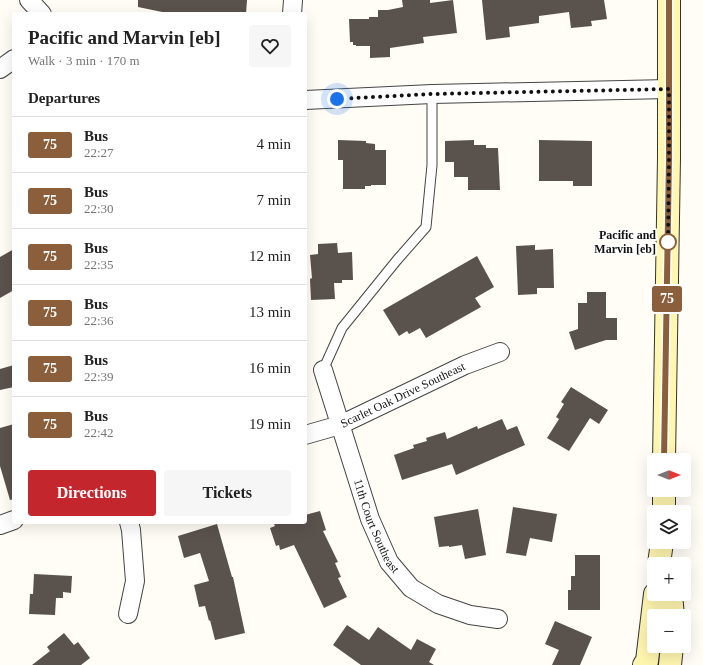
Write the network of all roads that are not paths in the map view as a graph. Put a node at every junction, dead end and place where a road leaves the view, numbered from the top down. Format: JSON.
{"nodes":[{"id":1,"x":29,"y":0,"type":"edge"},
{"id":2,"x":292,"y":0,"type":"edge"},
{"id":3,"x":669,"y":0,"type":"edge"},
{"id":4,"x":40,"y":12,"type":"edge"},
{"id":5,"x":292,"y":12,"type":"edge"},
{"id":6,"x":12,"y":60,"type":"edge"},
{"id":7,"x":0,"y":69,"type":"edge"},
{"id":8,"x":669,"y":89,"type":"junction"},
{"id":9,"x":432,"y":94,"type":"junction"},
{"id":10,"x":307,"y":100,"type":"edge"},
{"id":11,"x":500,"y":352,"type":"dead end"},
{"id":12,"x":323,"y":370,"type":"joint"},
{"id":13,"x":340,"y":425,"type":"junction"},
{"id":14,"x":307,"y":434,"type":"edge"},
{"id":15,"x":664,"y":453,"type":"edge"},
{"id":16,"x":12,"y":521,"type":"edge"},
{"id":17,"x":130,"y":524,"type":"edge"},
{"id":18,"x":0,"y":525,"type":"edge"},
{"id":19,"x":654,"y":601,"type":"edge"},
{"id":20,"x":128,"y":614,"type":"dead end"},
{"id":21,"x":498,"y":619,"type":"dead end"},
{"id":22,"x":671,"y":653,"type":"edge"},
{"id":23,"x":644,"y":665,"type":"edge"},
{"id":24,"x":670,"y":665,"type":"edge"}],
"edges":[{"from":1,"to":4,"type":"street"},
{"from":2,"to":5,"type":"street"},
{"from":3,"to":8,"type":"main road"},
{"from":6,"to":7,"type":"street"},
{"from":8,"to":9,"type":"street"},
{"from":8,"to":15,"type":"main road"},
{"from":9,"to":10,"type":"street"},
{"from":9,"to":12,"type":"lane"},
{"from":11,"to":13,"type":"street","name":"Scarlet Oak Drive Southeast"},
{"from":12,"to":13,"type":"street","name":"11th Court Southeast"},
{"from":13,"to":14,"type":"street","name":"Scarlet Oak Drive Southeast"},
{"from":13,"to":21,"type":"street","name":"11th Court Southeast"},
{"from":16,"to":18,"type":"street"},
{"from":17,"to":20,"type":"street"},
{"from":19,"to":23,"type":"main road"},
{"from":22,"to":24,"type":"main road"}]}
